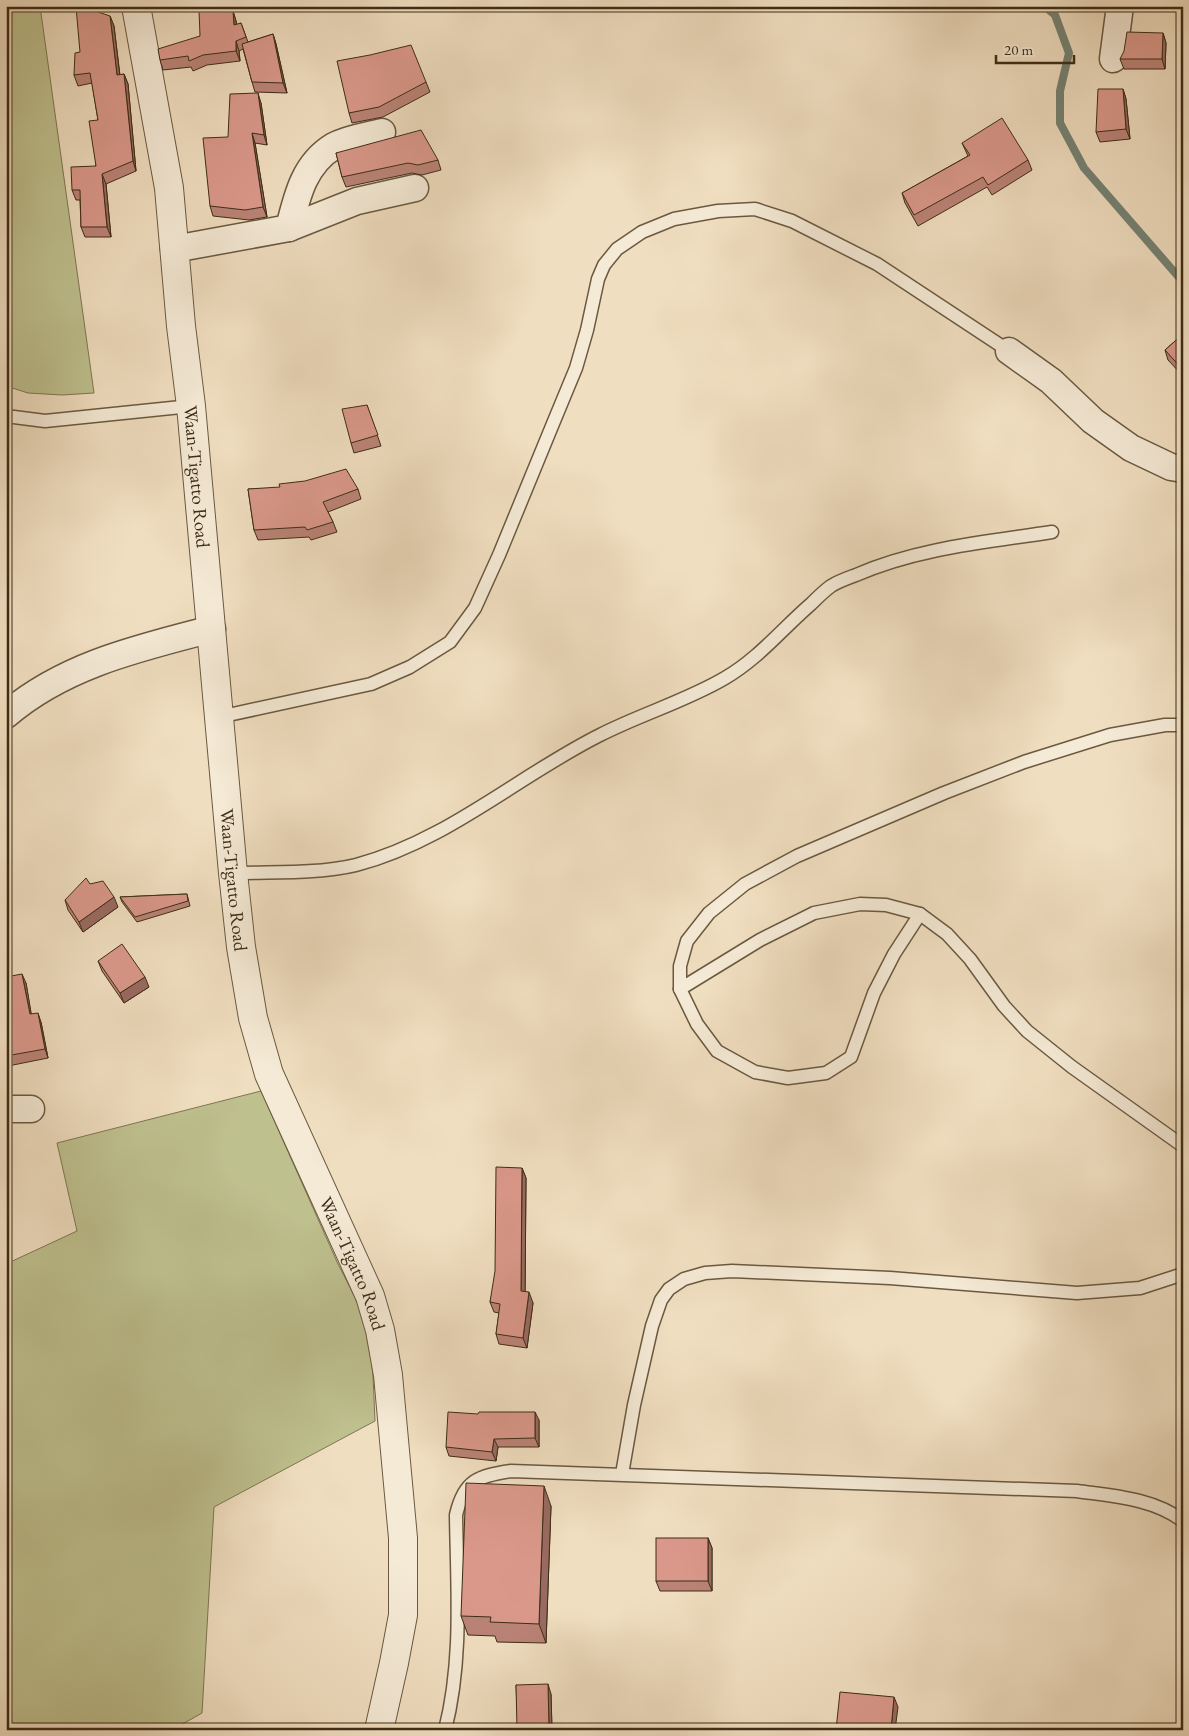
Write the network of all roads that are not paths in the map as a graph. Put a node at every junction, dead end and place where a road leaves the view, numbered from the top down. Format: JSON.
{"nodes":[{"id":1,"x":136,"y":6,"type":"edge"},
{"id":2,"x":1120,"y":6,"type":"edge"},
{"id":3,"x":1113,"y":59,"type":"dead end"},
{"id":4,"x":382,"y":132,"type":"dead end"},
{"id":5,"x":415,"y":188,"type":"dead end"},
{"id":6,"x":289,"y":228,"type":"junction"},
{"id":7,"x":174,"y":249,"type":"junction"},
{"id":8,"x":1009,"y":351,"type":"joint"},
{"id":9,"x":191,"y":406,"type":"junction"},
{"id":10,"x":6,"y":416,"type":"edge"},
{"id":11,"x":1183,"y":469,"type":"edge"},
{"id":12,"x":1052,"y":532,"type":"dead end"},
{"id":13,"x":212,"y":628,"type":"junction"},
{"id":14,"x":6,"y":715,"type":"edge"},
{"id":15,"x":219,"y":717,"type":"junction"},
{"id":16,"x":1183,"y":726,"type":"edge"},
{"id":17,"x":233,"y":873,"type":"junction"},
{"id":18,"x":920,"y":914,"type":"junction"},
{"id":19,"x":680,"y":989,"type":"junction"},
{"id":20,"x":1183,"y":1146,"type":"edge"},
{"id":21,"x":1183,"y":1274,"type":"edge"},
{"id":22,"x":622,"y":1474,"type":"junction"},
{"id":23,"x":1183,"y":1521,"type":"edge"},
{"id":24,"x":379,"y":1730,"type":"edge"},
{"id":25,"x":445,"y":1730,"type":"edge"}],
"edges":[{"from":1,"to":7,"type":"street","name":"Waan-Tigatto Road"},
{"from":2,"to":3,"type":"street"},
{"from":4,"to":6,"type":"street"},
{"from":5,"to":6,"type":"street"},
{"from":6,"to":7,"type":"street"},
{"from":7,"to":9,"type":"street","name":"Waan-Tigatto Road"},
{"from":8,"to":11,"type":"street"},
{"from":8,"to":15,"type":"lane"},
{"from":9,"to":10,"type":"lane"},
{"from":9,"to":13,"type":"street","name":"Waan-Tigatto Road"},
{"from":12,"to":17,"type":"lane"},
{"from":13,"to":14,"type":"street"},
{"from":13,"to":15,"type":"street","name":"Waan-Tigatto Road"},
{"from":15,"to":17,"type":"street","name":"Waan-Tigatto Road"},
{"from":16,"to":19,"type":"lane"},
{"from":17,"to":24,"type":"street","name":"Waan-Tigatto Road"},
{"from":18,"to":19,"type":"lane"},
{"from":18,"to":19,"type":"lane"},
{"from":18,"to":20,"type":"lane"},
{"from":21,"to":22,"type":"lane"},
{"from":22,"to":23,"type":"lane"},
{"from":22,"to":25,"type":"lane"}]}
